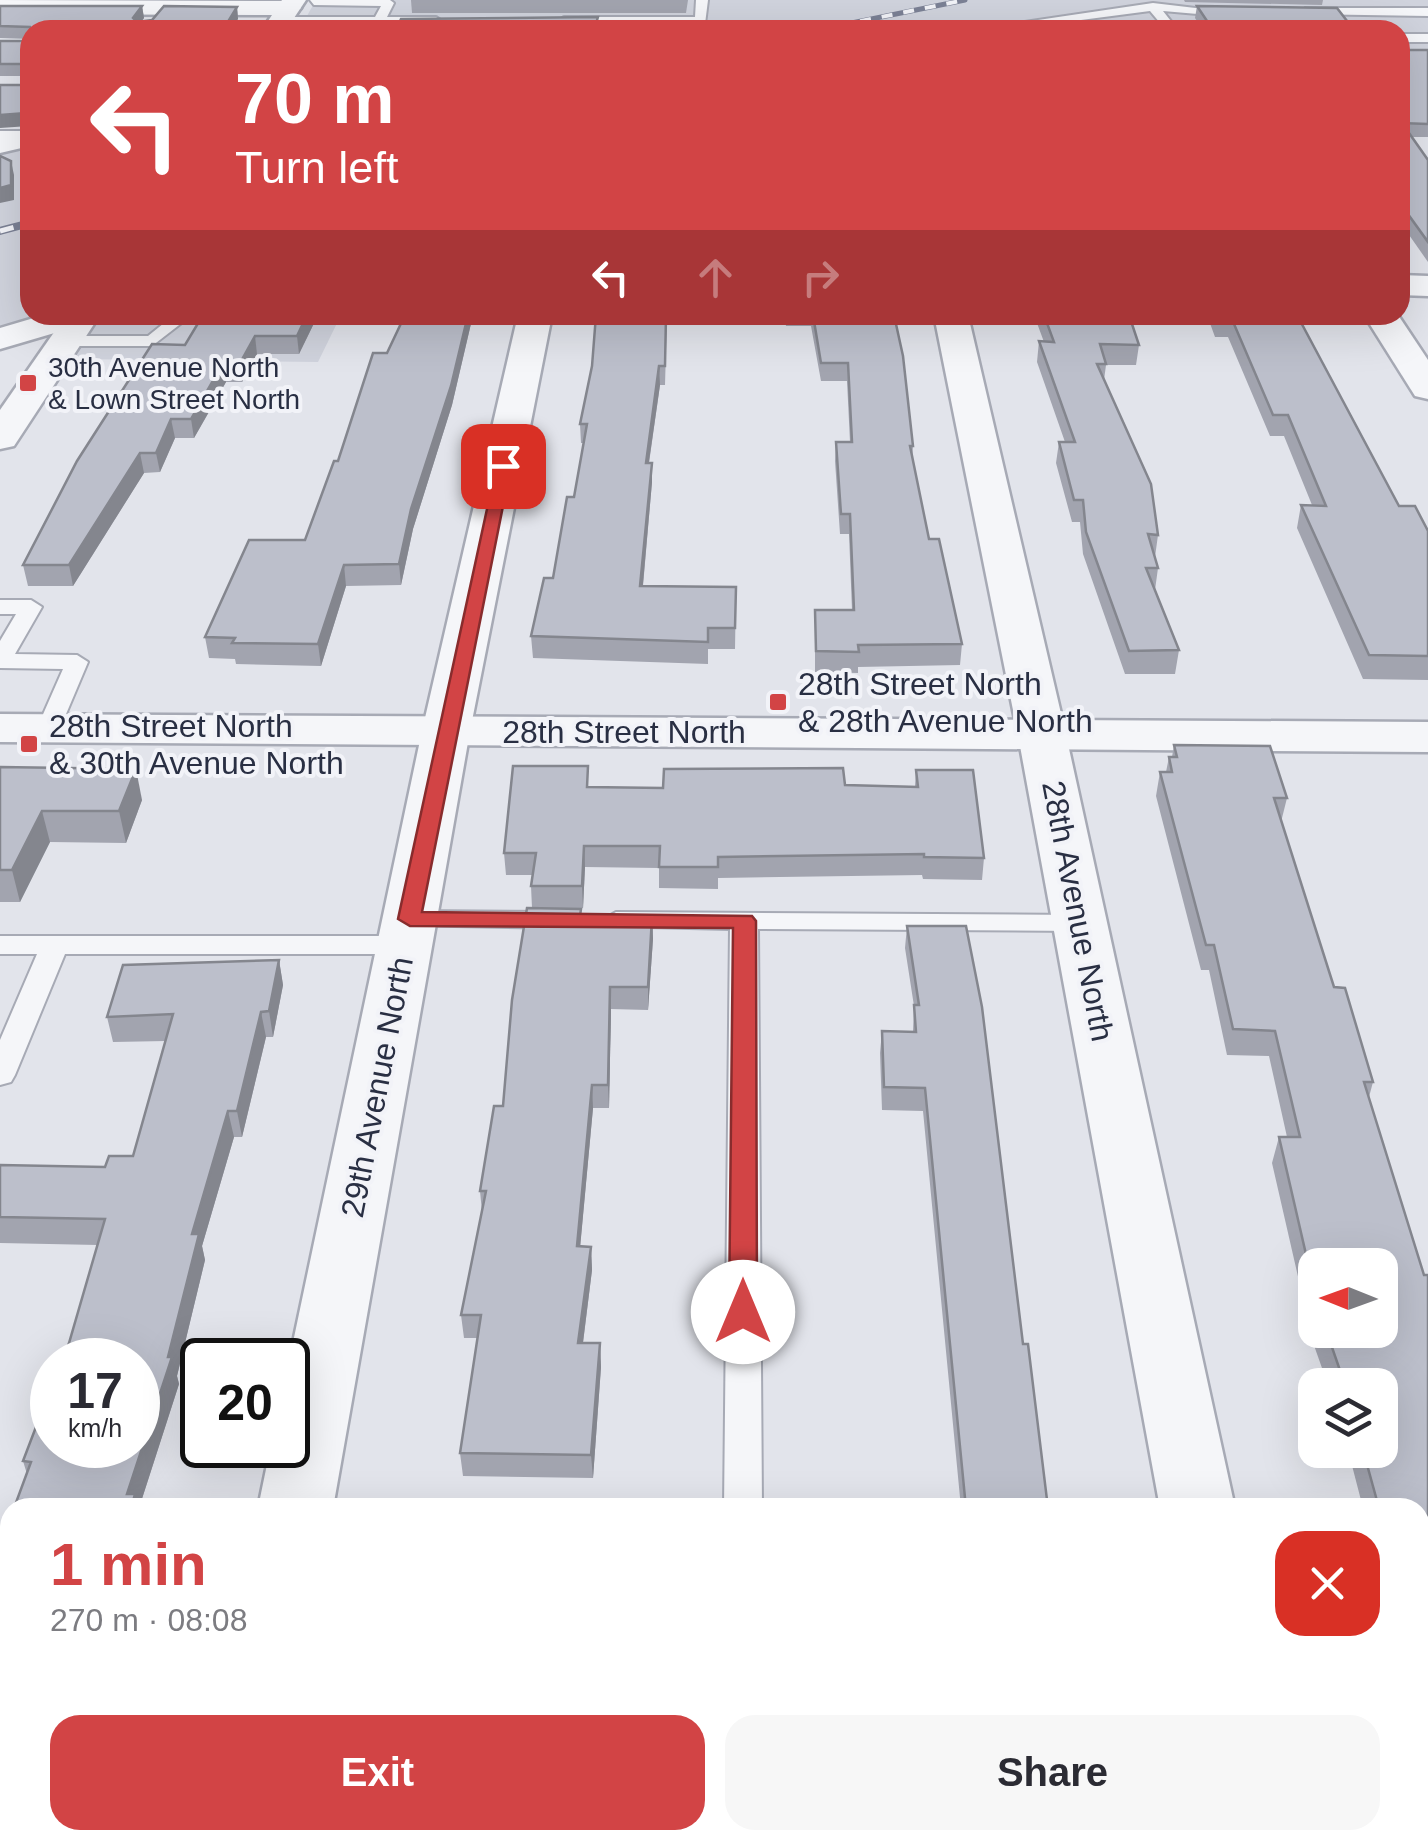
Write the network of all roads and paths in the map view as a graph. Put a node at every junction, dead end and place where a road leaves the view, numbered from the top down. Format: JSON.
{"nodes":[{"id":1,"x":0,"y":7,"type":"edge"},
{"id":2,"x":1153,"y":7,"type":"junction"},
{"id":3,"x":163,"y":9,"type":"edge"},
{"id":4,"x":1247,"y":10,"type":"edge"},
{"id":5,"x":286,"y":12,"type":"edge"},
{"id":6,"x":1285,"y":12,"type":"edge"},
{"id":7,"x":1339,"y":12,"type":"junction"},
{"id":8,"x":1428,"y":12,"type":"edge"},
{"id":9,"x":338,"y":20,"type":"edge"},
{"id":10,"x":380,"y":20,"type":"edge"},
{"id":11,"x":1053,"y":20,"type":"edge"},
{"id":12,"x":1164,"y":20,"type":"edge"},
{"id":13,"x":1346,"y":20,"type":"edge"},
{"id":14,"x":71,"y":325,"type":"edge"},
{"id":15,"x":75,"y":325,"type":"edge"},
{"id":16,"x":81,"y":325,"type":"edge"},
{"id":17,"x":171,"y":325,"type":"edge"},
{"id":18,"x":533,"y":325,"type":"edge"},
{"id":19,"x":953,"y":325,"type":"edge"},
{"id":20,"x":1387,"y":325,"type":"edge"},
{"id":21,"x":0,"y":338,"type":"edge"},
{"id":22,"x":1428,"y":388,"type":"edge"},
{"id":23,"x":0,"y":438,"type":"edge"},
{"id":24,"x":0,"y":607,"type":"edge"},
{"id":25,"x":0,"y":661,"type":"edge"},
{"id":26,"x":0,"y":728,"type":"edge"},
{"id":27,"x":49,"y":728,"type":"junction"},
{"id":28,"x":446,"y":731,"type":"junction"},
{"id":29,"x":1042,"y":735,"type":"junction"},
{"id":30,"x":1428,"y":737,"type":"edge"},
{"id":31,"x":744,"y":921,"type":"junction"},
{"id":32,"x":1080,"y":923,"type":"junction"},
{"id":33,"x":407,"y":932,"type":"junction"},
{"id":34,"x":0,"y":945,"type":"edge"},
{"id":35,"x":55,"y":945,"type":"junction"},
{"id":36,"x":0,"y":1075,"type":"edge"},
{"id":37,"x":297,"y":1498,"type":"edge"},
{"id":38,"x":743,"y":1498,"type":"edge"},
{"id":39,"x":1196,"y":1498,"type":"edge"}],
"edges":[{"from":1,"to":3,"type":"street"},
{"from":2,"to":4,"type":"lane"},
{"from":2,"to":11,"type":"lane"},
{"from":2,"to":12,"type":"lane"},
{"from":3,"to":5,"type":"street"},
{"from":5,"to":9,"type":"lane"},
{"from":5,"to":10,"type":"lane"},
{"from":6,"to":7,"type":"lane"},
{"from":7,"to":8,"type":"lane"},
{"from":7,"to":13,"type":"lane"},
{"from":14,"to":21,"type":"street"},
{"from":15,"to":23,"type":"street"},
{"from":16,"to":17,"type":"lane"},
{"from":18,"to":28,"type":"street","name":"29th Avenue North"},
{"from":19,"to":29,"type":"street","name":"28th Avenue North"},
{"from":20,"to":22,"type":"street"},
{"from":24,"to":25,"type":"lane"},
{"from":25,"to":27,"type":"lane"},
{"from":26,"to":27,"type":"street","name":"28th Street North"},
{"from":27,"to":28,"type":"street","name":"28th Street North"},
{"from":28,"to":29,"type":"street","name":"28th Street North"},
{"from":28,"to":33,"type":"street","name":"29th Avenue North"},
{"from":29,"to":30,"type":"street","name":"28th Street North"},
{"from":29,"to":32,"type":"street","name":"28th Avenue North"},
{"from":31,"to":32,"type":"lane"},
{"from":31,"to":33,"type":"lane"},
{"from":31,"to":38,"type":"lane"},
{"from":32,"to":39,"type":"street","name":"28th Avenue North"},
{"from":33,"to":35,"type":"lane"},
{"from":33,"to":37,"type":"street","name":"29th Avenue North"},
{"from":34,"to":35,"type":"lane"},
{"from":35,"to":36,"type":"lane"}]}
